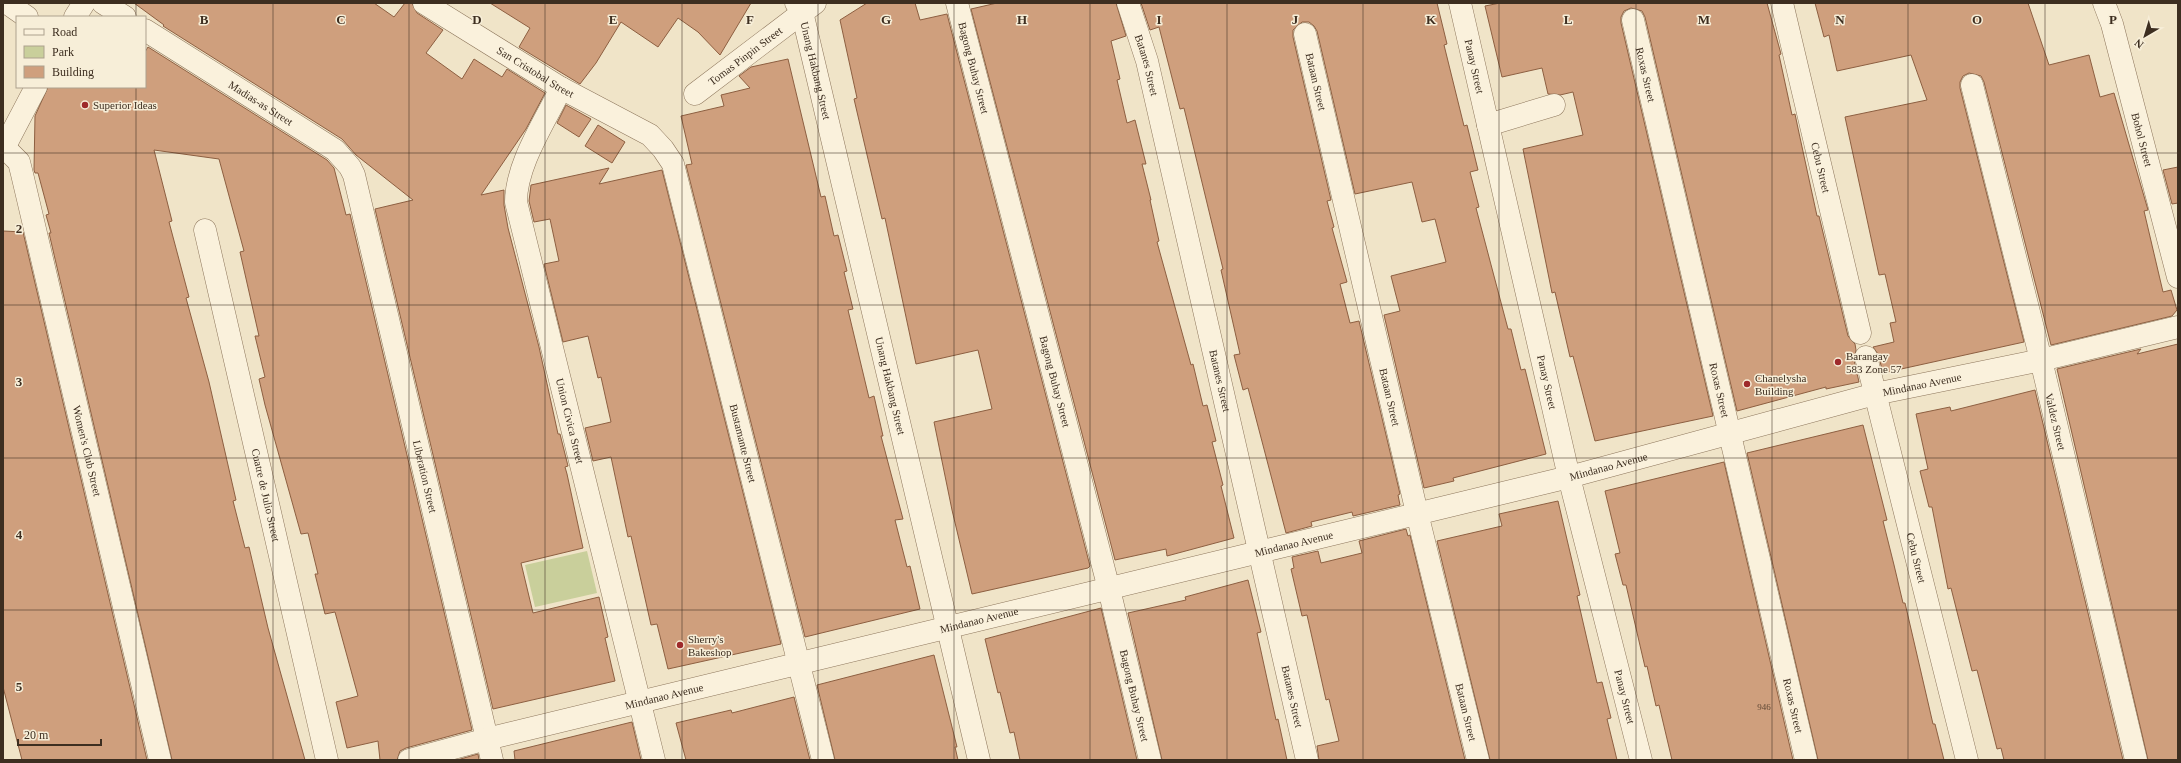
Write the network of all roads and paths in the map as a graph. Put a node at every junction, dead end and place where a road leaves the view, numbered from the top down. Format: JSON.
{"nodes":[{"id":1,"x":7,"y":3,"type":"edge"},
{"id":2,"x":84,"y":3,"type":"edge"},
{"id":3,"x":103,"y":3,"type":"edge"},
{"id":4,"x":424,"y":3,"type":"edge"},
{"id":5,"x":957,"y":3,"type":"edge"},
{"id":6,"x":1128,"y":3,"type":"edge"},
{"id":7,"x":1460,"y":3,"type":"edge"},
{"id":8,"x":1782,"y":3,"type":"edge"},
{"id":9,"x":2104,"y":3,"type":"edge"},
{"id":10,"x":804,"y":6,"type":"edge"},
{"id":11,"x":26,"y":16,"type":"edge"},
{"id":12,"x":76,"y":16,"type":"edge"},
{"id":13,"x":123,"y":16,"type":"edge"},
{"id":14,"x":1633,"y":20,"type":"dead end"},
{"id":15,"x":146,"y":31,"type":"edge"},
{"id":16,"x":1305,"y":34,"type":"dead end"},
{"id":17,"x":1972,"y":85,"type":"dead end"},
{"id":18,"x":35,"y":88,"type":"edge"},
{"id":19,"x":562,"y":88,"type":"junction"},
{"id":20,"x":695,"y":94,"type":"dead end"},
{"id":21,"x":1554,"y":105,"type":"dead end"},
{"id":22,"x":1488,"y":125,"type":"junction"},
{"id":23,"x":650,"y":135,"type":"joint"},
{"id":24,"x":4,"y":149,"type":"edge"},
{"id":25,"x":359,"y":192,"type":"joint"},
{"id":26,"x":205,"y":230,"type":"dead end"},
{"id":27,"x":2178,"y":277,"type":"edge"},
{"id":28,"x":2178,"y":327,"type":"edge"},
{"id":29,"x":1860,"y":333,"type":"dead end"},
{"id":30,"x":1866,"y":356,"type":"dead end"},
{"id":31,"x":2041,"y":360,"type":"junction"},
{"id":32,"x":1875,"y":394,"type":"junction"},
{"id":33,"x":1730,"y":434,"type":"junction"},
{"id":34,"x":1569,"y":478,"type":"junction"},
{"id":35,"x":1417,"y":513,"type":"junction"},
{"id":36,"x":1259,"y":554,"type":"junction"},
{"id":37,"x":1109,"y":589,"type":"junction"},
{"id":38,"x":947,"y":628,"type":"junction"},
{"id":39,"x":800,"y":664,"type":"junction"},
{"id":40,"x":640,"y":702,"type":"junction"},
{"id":41,"x":490,"y":750,"type":"edge"},
{"id":42,"x":160,"y":760,"type":"edge"},
{"id":43,"x":327,"y":760,"type":"edge"},
{"id":44,"x":409,"y":760,"type":"edge"},
{"id":45,"x":654,"y":760,"type":"edge"},
{"id":46,"x":823,"y":760,"type":"edge"},
{"id":47,"x":979,"y":760,"type":"edge"},
{"id":48,"x":1150,"y":760,"type":"edge"},
{"id":49,"x":1307,"y":760,"type":"edge"},
{"id":50,"x":1478,"y":760,"type":"edge"},
{"id":51,"x":1641,"y":760,"type":"edge"},
{"id":52,"x":1806,"y":760,"type":"edge"},
{"id":53,"x":1967,"y":760,"type":"edge"},
{"id":54,"x":2136,"y":760,"type":"edge"}],
"edges":[{"from":1,"to":11,"type":"street"},
{"from":2,"to":12,"type":"street"},
{"from":3,"to":13,"type":"street"},
{"from":4,"to":19,"type":"street","name":"San Cristobal Street"},
{"from":5,"to":37,"type":"street","name":"Bagong Buhay Street"},
{"from":6,"to":36,"type":"street","name":"Batanes Street"},
{"from":7,"to":22,"type":"street","name":"Panay Street"},
{"from":8,"to":29,"type":"street","name":"Cebu Street"},
{"from":9,"to":27,"type":"street","name":"Bohol Street"},
{"from":10,"to":20,"type":"street","name":"Tomas Pinpin Street"},
{"from":10,"to":38,"type":"street","name":"Unang Hakbang Street"},
{"from":14,"to":33,"type":"street","name":"Roxas Street"},
{"from":15,"to":25,"type":"street","name":"Madias-as Street"},
{"from":16,"to":35,"type":"street","name":"Bataan Street"},
{"from":17,"to":31,"type":"street","name":"Valdez Street"},
{"from":18,"to":24,"type":"street"},
{"from":19,"to":23,"type":"street","name":"San Cristobal Street"},
{"from":19,"to":40,"type":"street","name":"Union Civica Street"},
{"from":21,"to":22,"type":"street"},
{"from":22,"to":34,"type":"street","name":"Panay Street"},
{"from":23,"to":39,"type":"street","name":"Bustamante Street"},
{"from":24,"to":42,"type":"street","name":"Women's Club Street"},
{"from":25,"to":41,"type":"street","name":"Liberation Street"},
{"from":26,"to":43,"type":"street","name":"Cuatre de Julio Street"},
{"from":28,"to":31,"type":"street","name":"Mindanao Avenue"},
{"from":30,"to":32,"type":"street","name":"Cebu Street"},
{"from":31,"to":32,"type":"street","name":"Mindanao Avenue"},
{"from":31,"to":54,"type":"street","name":"Valdez Street"},
{"from":32,"to":33,"type":"street","name":"Mindanao Avenue"},
{"from":32,"to":53,"type":"street","name":"Cebu Street"},
{"from":33,"to":34,"type":"street","name":"Mindanao Avenue"},
{"from":33,"to":52,"type":"street","name":"Roxas Street"},
{"from":34,"to":35,"type":"street","name":"Mindanao Avenue"},
{"from":34,"to":51,"type":"street","name":"Panay Street"},
{"from":35,"to":36,"type":"street","name":"Mindanao Avenue"},
{"from":35,"to":50,"type":"street","name":"Bataan Street"},
{"from":36,"to":37,"type":"street","name":"Mindanao Avenue"},
{"from":36,"to":49,"type":"street","name":"Batanes Street"},
{"from":37,"to":38,"type":"street","name":"Mindanao Avenue"},
{"from":37,"to":48,"type":"street","name":"Bagong Buhay Street"},
{"from":38,"to":39,"type":"street","name":"Mindanao Avenue"},
{"from":38,"to":47,"type":"street","name":"Unang Hakbang Street"},
{"from":39,"to":40,"type":"street","name":"Mindanao Avenue"},
{"from":39,"to":46,"type":"street","name":"Bustamante Street"},
{"from":40,"to":41,"type":"street","name":"Mindanao Avenue"},
{"from":40,"to":45,"type":"street","name":"Union Civica Street"},
{"from":41,"to":44,"type":"street","name":"Mindanao Avenue"}]}
